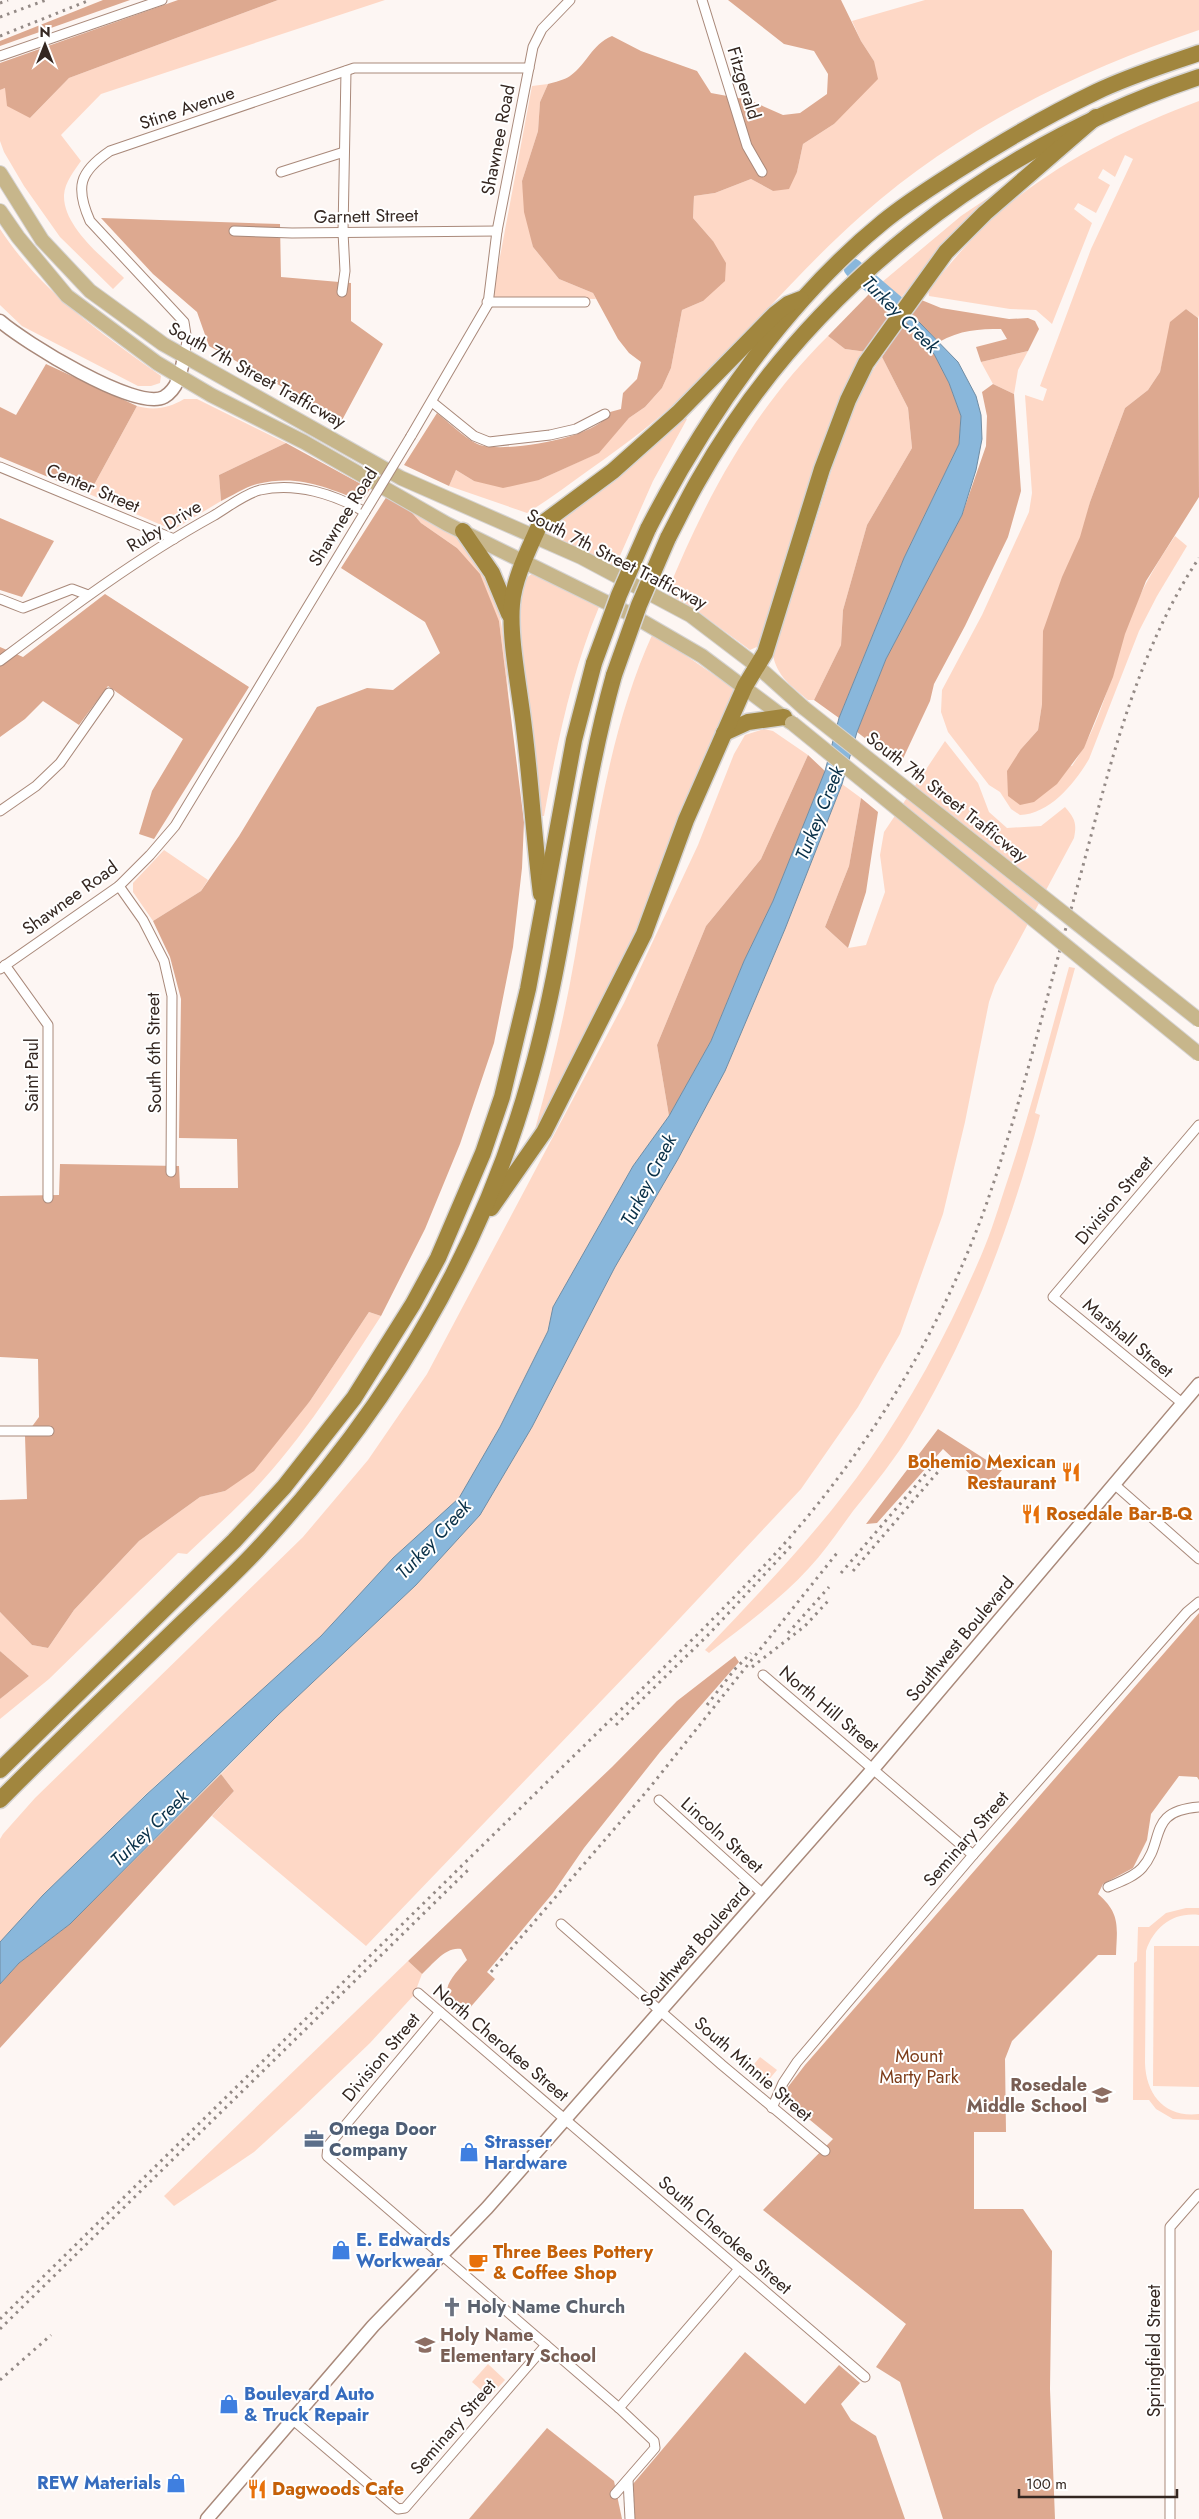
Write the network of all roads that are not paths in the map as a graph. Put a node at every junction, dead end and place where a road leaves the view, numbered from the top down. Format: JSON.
{"nodes":[{"id":1,"x":162,"y":0,"type":"edge"},
{"id":2,"x":570,"y":0,"type":"edge"},
{"id":3,"x":702,"y":0,"type":"edge"},
{"id":4,"x":1199,"y":53,"type":"edge"},
{"id":5,"x":0,"y":56,"type":"edge"},
{"id":6,"x":529,"y":68,"type":"junction"},
{"id":7,"x":346,"y":71,"type":"junction"},
{"id":8,"x":1199,"y":77,"type":"edge"},
{"id":9,"x":1096,"y":117,"type":"junction"},
{"id":10,"x":344,"y":152,"type":"junction"},
{"id":11,"x":281,"y":172,"type":"dead end"},
{"id":12,"x":762,"y":172,"type":"dead end"},
{"id":13,"x":0,"y":173,"type":"edge"},
{"id":14,"x":0,"y":211,"type":"edge"},
{"id":15,"x":234,"y":231,"type":"dead end"},
{"id":16,"x":498,"y":231,"type":"junction"},
{"id":17,"x":343,"y":232,"type":"junction"},
{"id":18,"x":342,"y":292,"type":"dead end"},
{"id":19,"x":487,"y":302,"type":"junction"},
{"id":20,"x":584,"y":302,"type":"dead end"},
{"id":21,"x":796,"y":304,"type":"junction"},
{"id":22,"x":0,"y":321,"type":"edge"},
{"id":23,"x":184,"y":357,"type":"junction"},
{"id":24,"x":180,"y":377,"type":"junction"},
{"id":25,"x":432,"y":402,"type":"junction"},
{"id":26,"x":605,"y":414,"type":"dead end"},
{"id":27,"x":0,"y":467,"type":"edge"},
{"id":28,"x":365,"y":512,"type":"junction"},
{"id":29,"x":463,"y":531,"type":"junction"},
{"id":30,"x":535,"y":536,"type":"junction"},
{"id":31,"x":174,"y":539,"type":"junction"},
{"id":32,"x":525,"y":562,"type":"junction"},
{"id":33,"x":88,"y":595,"type":"junction"},
{"id":34,"x":0,"y":599,"type":"edge"},
{"id":35,"x":512,"y":621,"type":"junction"},
{"id":36,"x":0,"y":661,"type":"edge"},
{"id":37,"x":757,"y":666,"type":"junction"},
{"id":38,"x":744,"y":686,"type":"junction"},
{"id":39,"x":110,"y":694,"type":"dead end"},
{"id":40,"x":788,"y":720,"type":"junction"},
{"id":41,"x":724,"y":733,"type":"junction"},
{"id":42,"x":0,"y":811,"type":"edge"},
{"id":43,"x":119,"y":886,"type":"junction"},
{"id":44,"x":543,"y":913,"type":"junction"},
{"id":45,"x":3,"y":967,"type":"edge"},
{"id":46,"x":1199,"y":1020,"type":"edge"},
{"id":47,"x":1199,"y":1054,"type":"edge"},
{"id":48,"x":1199,"y":1125,"type":"edge"},
{"id":49,"x":171,"y":1172,"type":"dead end"},
{"id":50,"x":48,"y":1198,"type":"dead end"},
{"id":51,"x":471,"y":1239,"type":"junction"},
{"id":52,"x":1053,"y":1297,"type":"joint"},
{"id":53,"x":1199,"y":1384,"type":"edge"},
{"id":54,"x":1182,"y":1403,"type":"junction"},
{"id":55,"x":0,"y":1431,"type":"edge"},
{"id":56,"x":49,"y":1431,"type":"dead end"},
{"id":57,"x":1114,"y":1484,"type":"junction"},
{"id":58,"x":1199,"y":1559,"type":"edge"},
{"id":59,"x":1199,"y":1602,"type":"edge"},
{"id":60,"x":763,"y":1675,"type":"dead end"},
{"id":61,"x":31,"y":1738,"type":"junction"},
{"id":62,"x":0,"y":1759,"type":"edge"},
{"id":63,"x":874,"y":1769,"type":"junction"},
{"id":64,"x":0,"y":1770,"type":"edge"},
{"id":65,"x":16,"y":1784,"type":"junction"},
{"id":66,"x":0,"y":1800,"type":"edge"},
{"id":67,"x":659,"y":1800,"type":"dead end"},
{"id":68,"x":1199,"y":1807,"type":"edge"},
{"id":69,"x":0,"y":1810,"type":"edge"},
{"id":70,"x":973,"y":1855,"type":"junction"},
{"id":71,"x":1108,"y":1887,"type":"dead end"},
{"id":72,"x":763,"y":1894,"type":"junction"},
{"id":73,"x":561,"y":1924,"type":"dead end"},
{"id":74,"x":418,"y":1993,"type":"dead end"},
{"id":75,"x":660,"y":2010,"type":"junction"},
{"id":76,"x":440,"y":2012,"type":"junction"},
{"id":77,"x":772,"y":2108,"type":"junction"},
{"id":78,"x":564,"y":2118,"type":"junction"},
{"id":79,"x":825,"y":2151,"type":"dead end"},
{"id":80,"x":1199,"y":2194,"type":"edge"},
{"id":81,"x":440,"y":2254,"type":"junction"},
{"id":82,"x":740,"y":2269,"type":"junction"},
{"id":83,"x":546,"y":2345,"type":"junction"},
{"id":84,"x":865,"y":2377,"type":"dead end"},
{"id":85,"x":619,"y":2408,"type":"junction"},
{"id":86,"x":292,"y":2419,"type":"junction"},
{"id":87,"x":628,"y":2480,"type":"junction"},
{"id":88,"x":615,"y":2494,"type":"dead end"},
{"id":89,"x":207,"y":2519,"type":"edge"},
{"id":90,"x":630,"y":2519,"type":"edge"},
{"id":91,"x":1170,"y":2519,"type":"edge"}],
"edges":[{"from":1,"to":5,"type":"street"},
{"from":2,"to":6,"type":"street","name":"Shawnee Road"},
{"from":3,"to":12,"type":"street","name":"Fitzgerald"},
{"from":4,"to":21,"type":"highway"},
{"from":6,"to":7,"type":"street","name":"Stine Avenue"},
{"from":6,"to":16,"type":"street","name":"Shawnee Road"},
{"from":7,"to":10,"type":"street"},
{"from":7,"to":23,"type":"street","name":"Stine Avenue"},
{"from":8,"to":9,"type":"highway"},
{"from":9,"to":37,"type":"highway"},
{"from":9,"to":51,"type":"highway","bridge":true},
{"from":10,"to":11,"type":"street"},
{"from":10,"to":17,"type":"street"},
{"from":13,"to":23,"type":"main road","name":"South 7th Street Trafficway"},
{"from":14,"to":24,"type":"main road","name":"South 7th Street Trafficway"},
{"from":15,"to":17,"type":"street","name":"Garnett Street"},
{"from":16,"to":17,"type":"street","name":"Garnett Street"},
{"from":16,"to":19,"type":"street","name":"Shawnee Road"},
{"from":17,"to":18,"type":"street"},
{"from":19,"to":20,"type":"street"},
{"from":19,"to":25,"type":"street","name":"Shawnee Road"},
{"from":21,"to":30,"type":"highway"},
{"from":21,"to":44,"type":"highway","bridge":true},
{"from":22,"to":24,"type":"main road"},
{"from":23,"to":24,"type":"main road"},
{"from":23,"to":30,"type":"main road","name":"South 7th Street Trafficway"},
{"from":24,"to":29,"type":"main road","name":"South 7th Street Trafficway"},
{"from":25,"to":26,"type":"street"},
{"from":25,"to":28,"type":"street","name":"Shawnee Road","bridge":true},
{"from":27,"to":31,"type":"street","name":"Center Street"},
{"from":28,"to":31,"type":"street","name":"Ruby Drive"},
{"from":28,"to":43,"type":"street","name":"Shawnee Road"},
{"from":29,"to":32,"type":"main road","name":"South 7th Street Trafficway"},
{"from":29,"to":35,"type":"highway"},
{"from":30,"to":32,"type":"highway"},
{"from":30,"to":37,"type":"main road","name":"South 7th Street Trafficway"},
{"from":31,"to":33,"type":"street","name":"Ruby Drive"},
{"from":32,"to":35,"type":"highway"},
{"from":32,"to":38,"type":"main road","name":"South 7th Street Trafficway"},
{"from":33,"to":34,"type":"street"},
{"from":33,"to":36,"type":"street","name":"Ruby Drive"},
{"from":35,"to":44,"type":"highway"},
{"from":37,"to":38,"type":"highway"},
{"from":37,"to":46,"type":"main road","name":"South 7th Street Trafficway","bridge":true},
{"from":38,"to":40,"type":"main road","name":"South 7th Street Trafficway"},
{"from":38,"to":41,"type":"highway"},
{"from":39,"to":42,"type":"street"},
{"from":40,"to":41,"type":"highway"},
{"from":40,"to":47,"type":"main road","name":"South 7th Street Trafficway","bridge":true},
{"from":41,"to":51,"type":"highway"},
{"from":43,"to":45,"type":"street","name":"Shawnee Road"},
{"from":43,"to":49,"type":"street","name":"South 6th Street"},
{"from":44,"to":61,"type":"highway"},
{"from":45,"to":50,"type":"street","name":"Saint Paul"},
{"from":48,"to":52,"type":"street","name":"Division Street"},
{"from":51,"to":65,"type":"highway"},
{"from":52,"to":54,"type":"street","name":"Marshall Street"},
{"from":53,"to":54,"type":"main road","name":"Southwest Boulevard"},
{"from":54,"to":57,"type":"main road","name":"Southwest Boulevard"},
{"from":55,"to":56,"type":"street"},
{"from":57,"to":58,"type":"street"},
{"from":57,"to":63,"type":"main road","name":"Southwest Boulevard"},
{"from":59,"to":70,"type":"street","name":"Seminary Street"},
{"from":60,"to":63,"type":"street","name":"North Hill Street"},
{"from":61,"to":62,"type":"highway"},
{"from":61,"to":64,"type":"highway"},
{"from":63,"to":70,"type":"street","name":"North Hill Street"},
{"from":63,"to":72,"type":"main road","name":"Southwest Boulevard"},
{"from":65,"to":66,"type":"highway"},
{"from":65,"to":69,"type":"highway"},
{"from":67,"to":72,"type":"street","name":"Lincoln Street"},
{"from":68,"to":71,"type":"street"},
{"from":70,"to":77,"type":"street","name":"Seminary Street"},
{"from":72,"to":75,"type":"main road","name":"Southwest Boulevard"},
{"from":73,"to":75,"type":"street","name":"South Minnie Street"},
{"from":74,"to":76,"type":"street","name":"North Cherokee Street"},
{"from":75,"to":77,"type":"street","name":"South Minnie Street"},
{"from":75,"to":78,"type":"main road","name":"Southwest Boulevard"},
{"from":76,"to":78,"type":"street","name":"North Cherokee Street"},
{"from":76,"to":81,"type":"street","name":"Division Street"},
{"from":77,"to":79,"type":"street","name":"South Minnie Street"},
{"from":78,"to":81,"type":"main road","name":"Southwest Boulevard"},
{"from":78,"to":82,"type":"street","name":"South Cherokee Street"},
{"from":80,"to":91,"type":"street","name":"Springfield Street"},
{"from":81,"to":83,"type":"street"},
{"from":81,"to":86,"type":"main road","name":"Southwest Boulevard"},
{"from":82,"to":84,"type":"street","name":"South Cherokee Street"},
{"from":82,"to":85,"type":"street"},
{"from":83,"to":85,"type":"street"},
{"from":83,"to":86,"type":"street","name":"Seminary Street"},
{"from":85,"to":87,"type":"street"},
{"from":86,"to":89,"type":"main road","name":"Southwest Boulevard"},
{"from":87,"to":88,"type":"street"},
{"from":87,"to":90,"type":"street"}]}
